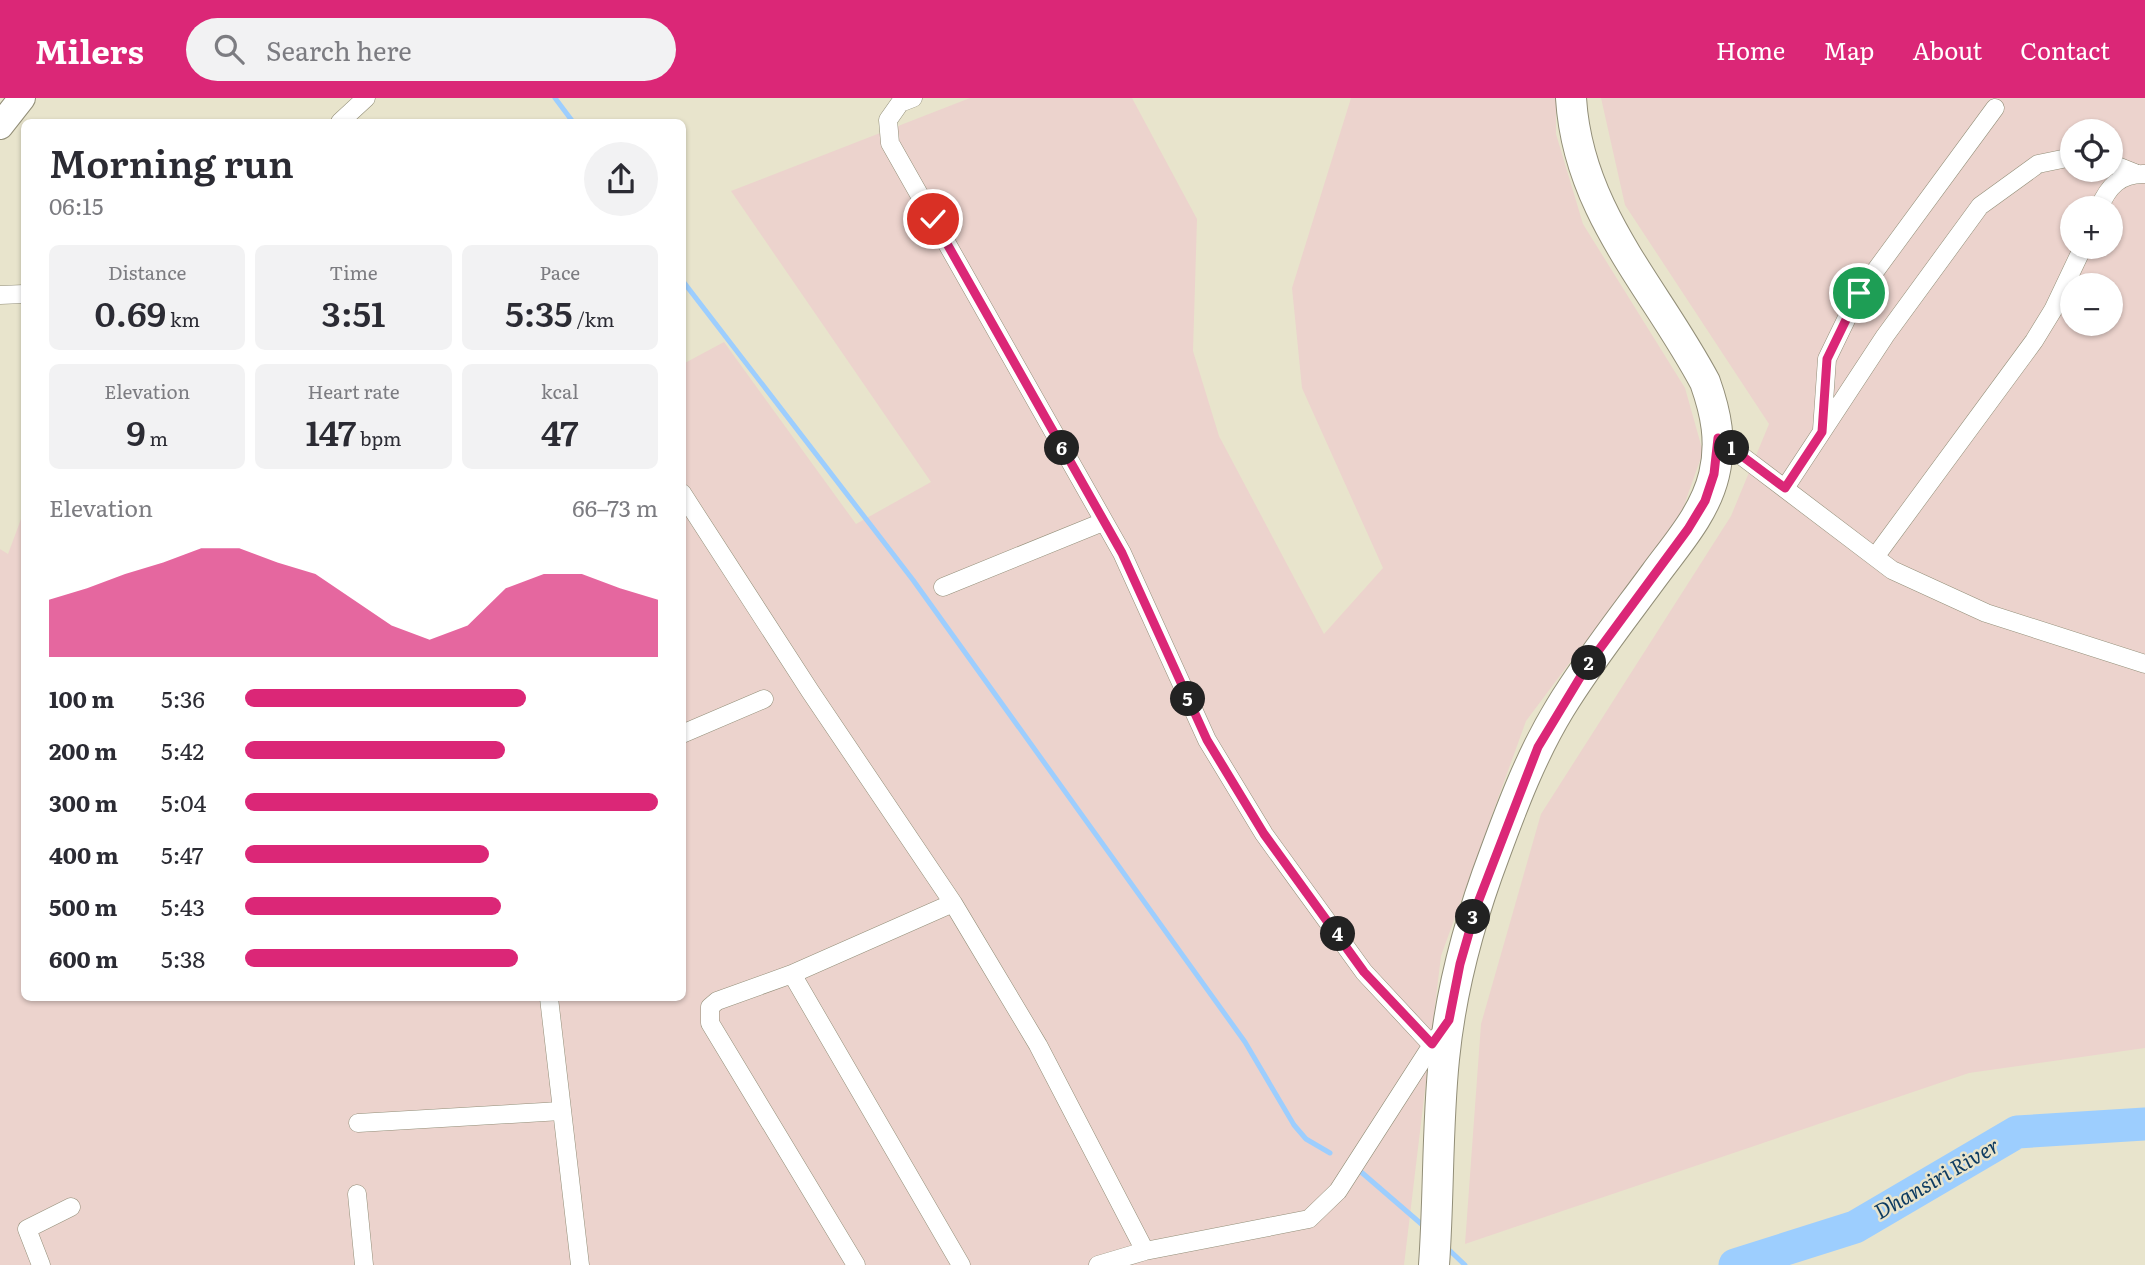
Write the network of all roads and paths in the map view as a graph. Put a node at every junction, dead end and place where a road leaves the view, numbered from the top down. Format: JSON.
{"nodes":[{"id":1,"x":22,"y":98,"type":"edge"},
{"id":2,"x":366,"y":98,"type":"edge"},
{"id":3,"x":913,"y":98,"type":"edge"},
{"id":4,"x":1571,"y":98,"type":"edge"},
{"id":5,"x":1995,"y":107,"type":"dead end"},
{"id":6,"x":343,"y":119,"type":"edge"},
{"id":7,"x":0,"y":126,"type":"edge"},
{"id":8,"x":2060,"y":159,"type":"edge"},
{"id":9,"x":2123,"y":168,"type":"edge"},
{"id":10,"x":2140,"y":174,"type":"edge"},
{"id":11,"x":2104,"y":196,"type":"edge"},
{"id":12,"x":2076,"y":259,"type":"edge"},
{"id":13,"x":21,"y":294,"type":"edge"},
{"id":14,"x":0,"y":295,"type":"edge"},
{"id":15,"x":1822,"y":432,"type":"junction"},
{"id":16,"x":1718,"y":438,"type":"junction"},
{"id":17,"x":1785,"y":488,"type":"junction"},
{"id":18,"x":686,"y":499,"type":"edge"},
{"id":19,"x":1103,"y":522,"type":"junction"},
{"id":20,"x":1875,"y":557,"type":"junction"},
{"id":21,"x":943,"y":587,"type":"dead end"},
{"id":22,"x":2145,"y":664,"type":"edge"},
{"id":23,"x":764,"y":699,"type":"dead end"},
{"id":24,"x":686,"y":732,"type":"edge"},
{"id":25,"x":953,"y":903,"type":"junction"},
{"id":26,"x":792,"y":974,"type":"junction"},
{"id":27,"x":549,"y":1001,"type":"edge"},
{"id":28,"x":1449,"y":1020,"type":"junction"},
{"id":29,"x":1432,"y":1044,"type":"junction"},
{"id":30,"x":561,"y":1111,"type":"junction"},
{"id":31,"x":358,"y":1123,"type":"dead end"},
{"id":32,"x":357,"y":1194,"type":"dead end"},
{"id":33,"x":71,"y":1207,"type":"dead end"},
{"id":34,"x":1145,"y":1251,"type":"junction"},
{"id":35,"x":41,"y":1265,"type":"edge"},
{"id":36,"x":363,"y":1265,"type":"edge"},
{"id":37,"x":580,"y":1265,"type":"edge"},
{"id":38,"x":856,"y":1265,"type":"edge"},
{"id":39,"x":961,"y":1265,"type":"edge"},
{"id":40,"x":1098,"y":1265,"type":"edge"},
{"id":41,"x":1434,"y":1265,"type":"edge"}],
"edges":[{"from":1,"to":7,"type":"main road"},
{"from":2,"to":6,"type":"street"},
{"from":3,"to":19,"type":"street"},
{"from":4,"to":16,"type":"main road"},
{"from":5,"to":15,"type":"street"},
{"from":8,"to":15,"type":"street"},
{"from":9,"to":10,"type":"street"},
{"from":10,"to":11,"type":"street"},
{"from":12,"to":20,"type":"street"},
{"from":13,"to":14,"type":"street"},
{"from":15,"to":17,"type":"street"},
{"from":16,"to":17,"type":"street"},
{"from":16,"to":28,"type":"main road"},
{"from":17,"to":20,"type":"street"},
{"from":18,"to":25,"type":"street"},
{"from":19,"to":21,"type":"street"},
{"from":19,"to":29,"type":"street"},
{"from":20,"to":22,"type":"street"},
{"from":23,"to":24,"type":"street"},
{"from":25,"to":26,"type":"street"},
{"from":25,"to":34,"type":"street"},
{"from":26,"to":38,"type":"street"},
{"from":26,"to":39,"type":"street"},
{"from":27,"to":30,"type":"street"},
{"from":28,"to":29,"type":"street"},
{"from":28,"to":41,"type":"main road"},
{"from":29,"to":34,"type":"street"},
{"from":30,"to":31,"type":"street"},
{"from":30,"to":37,"type":"street"},
{"from":32,"to":36,"type":"street"},
{"from":33,"to":35,"type":"street"},
{"from":34,"to":40,"type":"street"}]}
